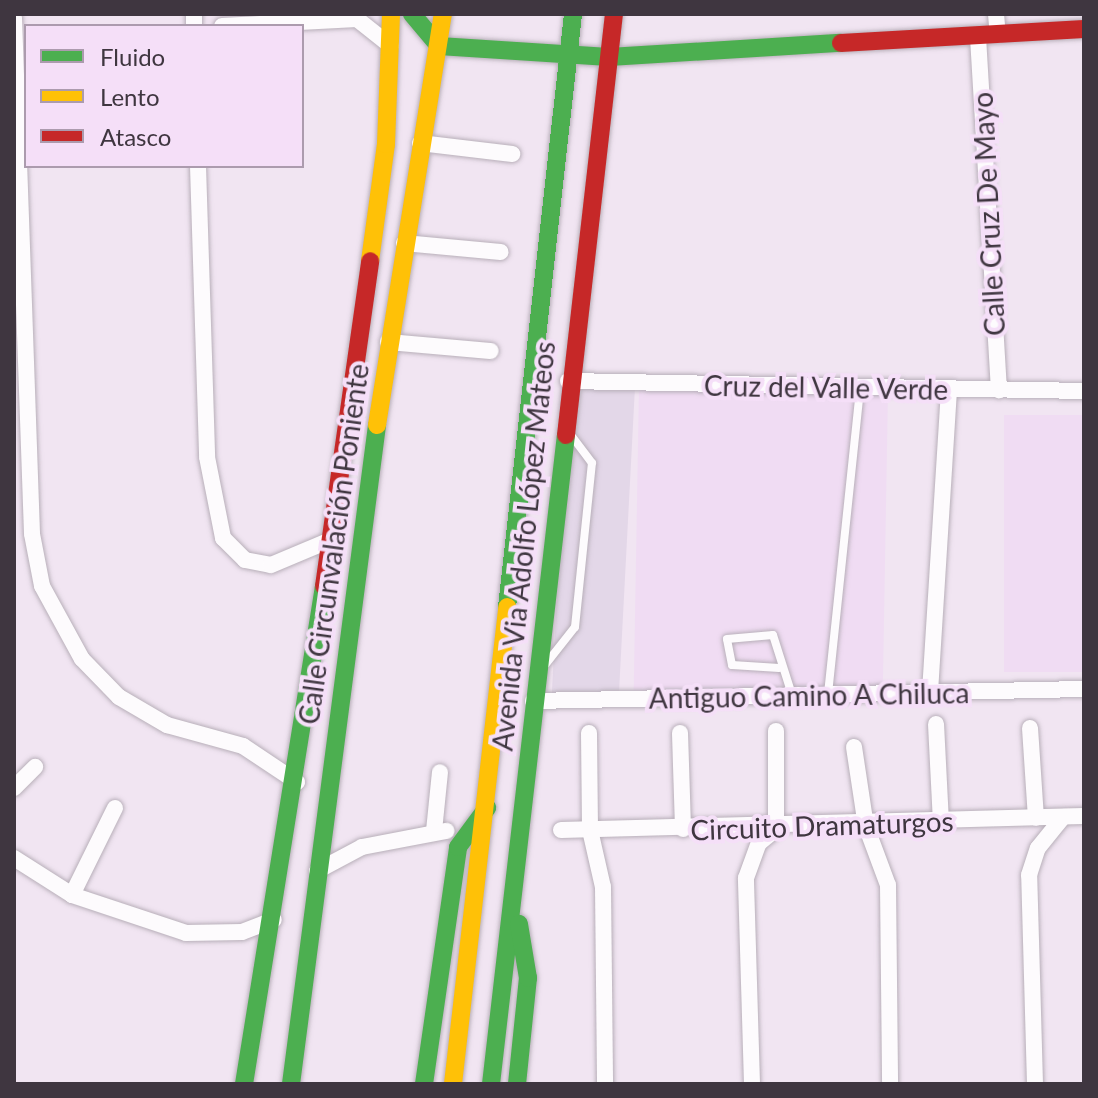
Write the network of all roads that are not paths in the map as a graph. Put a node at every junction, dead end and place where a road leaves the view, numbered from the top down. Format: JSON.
{"nodes":[{"id":1,"x":391,"y":14,"type":"edge"},
{"id":2,"x":412,"y":14,"type":"edge"},
{"id":3,"x":443,"y":14,"type":"edge"},
{"id":4,"x":573,"y":14,"type":"edge"},
{"id":5,"x":614,"y":14,"type":"edge"},
{"id":6,"x":996,"y":14,"type":"edge"},
{"id":7,"x":14,"y":18,"type":"edge"},
{"id":8,"x":261,"y":24,"type":"edge"},
{"id":9,"x":1084,"y":29,"type":"edge"},
{"id":10,"x":998,"y":35,"type":"junction"},
{"id":11,"x":978,"y":37,"type":"junction"},
{"id":12,"x":391,"y":46,"type":"junction"},
{"id":13,"x":439,"y":46,"type":"junction"},
{"id":14,"x":568,"y":55,"type":"junction"},
{"id":15,"x":609,"y":57,"type":"junction"},
{"id":16,"x":22,"y":130,"type":"edge"},
{"id":17,"x":420,"y":143,"type":"junction"},
{"id":18,"x":512,"y":154,"type":"dead end"},
{"id":19,"x":198,"y":168,"type":"edge"},
{"id":20,"x":404,"y":243,"type":"junction"},
{"id":21,"x":501,"y":252,"type":"dead end"},
{"id":22,"x":388,"y":342,"type":"junction"},
{"id":23,"x":491,"y":351,"type":"dead end"},
{"id":24,"x":568,"y":381,"type":"junction"},
{"id":25,"x":860,"y":389,"type":"junction"},
{"id":26,"x":949,"y":390,"type":"junction"},
{"id":27,"x":999,"y":390,"type":"junction"},
{"id":28,"x":1084,"y":391,"type":"edge"},
{"id":29,"x":562,"y":429,"type":"junction"},
{"id":30,"x":328,"y":541,"type":"junction"},
{"id":31,"x":779,"y":668,"type":"junction"},
{"id":32,"x":536,"y":671,"type":"junction"},
{"id":33,"x":1084,"y":689,"type":"edge"},
{"id":34,"x":930,"y":692,"type":"junction"},
{"id":35,"x":792,"y":695,"type":"junction"},
{"id":36,"x":828,"y":695,"type":"junction"},
{"id":37,"x":533,"y":701,"type":"junction"},
{"id":38,"x":936,"y":724,"type":"dead end"},
{"id":39,"x":1030,"y":728,"type":"dead end"},
{"id":40,"x":776,"y":731,"type":"dead end"},
{"id":41,"x":589,"y":733,"type":"dead end"},
{"id":42,"x":680,"y":733,"type":"dead end"},
{"id":43,"x":854,"y":747,"type":"dead end"},
{"id":44,"x":35,"y":767,"type":"dead end"},
{"id":45,"x":440,"y":772,"type":"dead end"},
{"id":46,"x":297,"y":782,"type":"junction"},
{"id":47,"x":14,"y":788,"type":"edge"},
{"id":48,"x":115,"y":808,"type":"dead end"},
{"id":49,"x":487,"y":808,"type":"junction"},
{"id":50,"x":1084,"y":816,"type":"edge"},
{"id":51,"x":1063,"y":817,"type":"junction"},
{"id":52,"x":1036,"y":818,"type":"junction"},
{"id":53,"x":941,"y":822,"type":"junction"},
{"id":54,"x":866,"y":826,"type":"junction"},
{"id":55,"x":683,"y":829,"type":"junction"},
{"id":56,"x":776,"y":829,"type":"junction"},
{"id":57,"x":561,"y":830,"type":"dead end"},
{"id":58,"x":590,"y":830,"type":"junction"},
{"id":59,"x":14,"y":858,"type":"edge"},
{"id":60,"x":317,"y":871,"type":"junction"},
{"id":61,"x":72,"y":895,"type":"junction"},
{"id":62,"x":514,"y":906,"type":"junction"},
{"id":63,"x":274,"y":920,"type":"junction"},
{"id":64,"x":244,"y":1084,"type":"edge"},
{"id":65,"x":291,"y":1084,"type":"edge"},
{"id":66,"x":424,"y":1084,"type":"edge"},
{"id":67,"x":453,"y":1084,"type":"edge"},
{"id":68,"x":491,"y":1084,"type":"edge"},
{"id":69,"x":517,"y":1084,"type":"edge"},
{"id":70,"x":605,"y":1084,"type":"edge"},
{"id":71,"x":752,"y":1084,"type":"edge"},
{"id":72,"x":890,"y":1084,"type":"edge"},
{"id":73,"x":1035,"y":1084,"type":"edge"}],
"edges":[{"from":1,"to":12,"type":"main road","name":"Calle Circunvalación Poniente"},
{"from":2,"to":13,"type":"main road"},
{"from":3,"to":13,"type":"main road","name":"Calle Circunvalación Poniente"},
{"from":4,"to":14,"type":"main road","name":"Avenida Via Adolfo López Mateos"},
{"from":5,"to":15,"type":"main road","name":"Avenida Via Adolfo López Mateos"},
{"from":6,"to":10,"type":"street"},
{"from":7,"to":16,"type":"street"},
{"from":8,"to":12,"type":"street"},
{"from":9,"to":10,"type":"main road"},
{"from":10,"to":11,"type":"main road"},
{"from":11,"to":15,"type":"main road"},
{"from":11,"to":27,"type":"street","name":"Calle Cruz De Mayo"},
{"from":12,"to":30,"type":"main road","name":"Calle Circunvalación Poniente"},
{"from":13,"to":14,"type":"main road"},
{"from":13,"to":17,"type":"main road","name":"Calle Circunvalación Poniente"},
{"from":14,"to":15,"type":"main road"},
{"from":14,"to":49,"type":"main road","name":"Avenida Via Adolfo López Mateos"},
{"from":15,"to":24,"type":"main road","name":"Avenida Via Adolfo López Mateos"},
{"from":16,"to":46,"type":"street"},
{"from":17,"to":18,"type":"street"},
{"from":17,"to":20,"type":"main road","name":"Calle Circunvalación Poniente"},
{"from":19,"to":30,"type":"street"},
{"from":20,"to":21,"type":"street"},
{"from":20,"to":22,"type":"main road","name":"Calle Circunvalación Poniente"},
{"from":22,"to":23,"type":"street"},
{"from":22,"to":60,"type":"main road","name":"Calle Circunvalación Poniente"},
{"from":24,"to":25,"type":"street","name":"Cruz del Valle Verde"},
{"from":24,"to":29,"type":"main road","name":"Avenida Via Adolfo López Mateos"},
{"from":25,"to":26,"type":"street","name":"Cruz del Valle Verde"},
{"from":25,"to":36,"type":"lane"},
{"from":26,"to":27,"type":"street","name":"Cruz del Valle Verde"},
{"from":26,"to":34,"type":"street"},
{"from":27,"to":28,"type":"street","name":"Cruz del Valle Verde"},
{"from":29,"to":32,"type":"main road","name":"Avenida Via Adolfo López Mateos"},
{"from":29,"to":32,"type":"lane"},
{"from":30,"to":46,"type":"main road","name":"Calle Circunvalación Poniente"},
{"from":31,"to":31,"type":"lane"},
{"from":31,"to":35,"type":"lane"},
{"from":32,"to":37,"type":"main road","name":"Avenida Via Adolfo López Mateos"},
{"from":33,"to":34,"type":"street","name":"Antiguo Camino A Chiluca"},
{"from":34,"to":36,"type":"street","name":"Antiguo Camino A Chiluca"},
{"from":35,"to":36,"type":"street","name":"Antiguo Camino A Chiluca"},
{"from":35,"to":37,"type":"street","name":"Antiguo Camino A Chiluca"},
{"from":37,"to":62,"type":"main road","name":"Avenida Via Adolfo López Mateos"},
{"from":38,"to":53,"type":"street"},
{"from":39,"to":52,"type":"street"},
{"from":40,"to":56,"type":"street"},
{"from":41,"to":58,"type":"street"},
{"from":42,"to":55,"type":"street"},
{"from":43,"to":54,"type":"street"},
{"from":44,"to":47,"type":"street"},
{"from":45,"to":60,"type":"street"},
{"from":46,"to":63,"type":"main road","name":"Calle Circunvalación Poniente"},
{"from":48,"to":61,"type":"street"},
{"from":49,"to":66,"type":"main road"},
{"from":49,"to":67,"type":"main road","name":"Avenida Via Adolfo López Mateos"},
{"from":50,"to":51,"type":"street","name":"Circuito Dramaturgos"},
{"from":51,"to":52,"type":"street","name":"Circuito Dramaturgos"},
{"from":51,"to":73,"type":"street"},
{"from":52,"to":53,"type":"street","name":"Circuito Dramaturgos"},
{"from":53,"to":54,"type":"street","name":"Circuito Dramaturgos"},
{"from":54,"to":56,"type":"street","name":"Circuito Dramaturgos"},
{"from":54,"to":72,"type":"street"},
{"from":55,"to":56,"type":"street","name":"Circuito Dramaturgos"},
{"from":55,"to":58,"type":"street","name":"Circuito Dramaturgos"},
{"from":56,"to":71,"type":"street"},
{"from":57,"to":58,"type":"street","name":"Circuito Dramaturgos"},
{"from":58,"to":70,"type":"street"},
{"from":59,"to":61,"type":"street"},
{"from":60,"to":65,"type":"main road","name":"Calle Circunvalación Poniente"},
{"from":61,"to":63,"type":"street"},
{"from":62,"to":68,"type":"main road","name":"Avenida Via Adolfo López Mateos"},
{"from":62,"to":69,"type":"main road"},
{"from":63,"to":64,"type":"main road","name":"Calle Circunvalación Poniente"}]}
